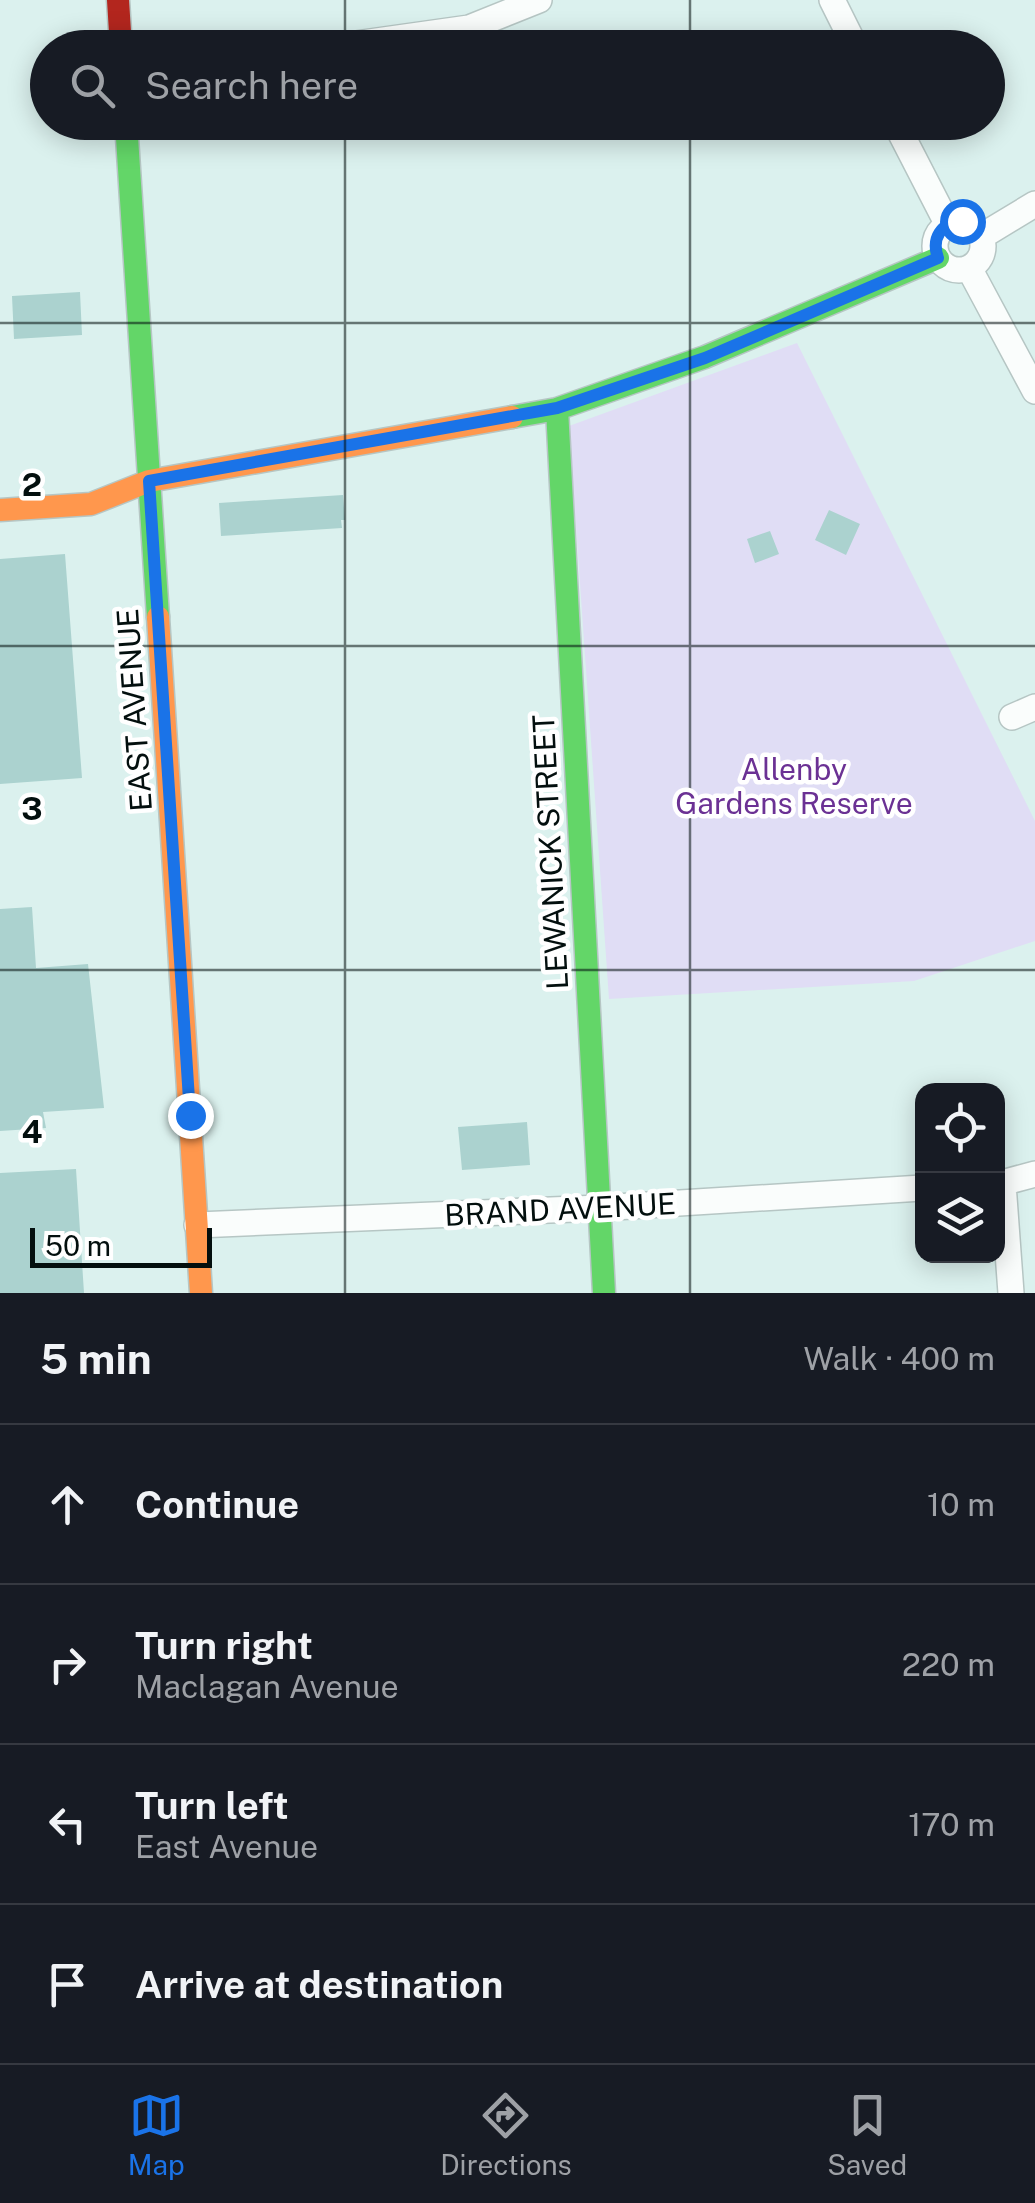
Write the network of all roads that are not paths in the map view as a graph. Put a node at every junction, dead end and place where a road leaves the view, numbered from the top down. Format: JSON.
{"nodes":[{"id":1,"x":118,"y":0,"type":"edge"},
{"id":2,"x":539,"y":0,"type":"edge"},
{"id":3,"x":832,"y":0,"type":"edge"},
{"id":4,"x":120,"y":30,"type":"edge"},
{"id":5,"x":455,"y":30,"type":"edge"},
{"id":6,"x":847,"y":30,"type":"edge"},
{"id":7,"x":127,"y":140,"type":"edge"},
{"id":8,"x":904,"y":140,"type":"edge"},
{"id":9,"x":1035,"y":204,"type":"edge"},
{"id":10,"x":948,"y":224,"type":"junction"},
{"id":11,"x":982,"y":236,"type":"junction"},
{"id":12,"x":938,"y":258,"type":"junction"},
{"id":13,"x":969,"y":268,"type":"junction"},
{"id":14,"x":1035,"y":392,"type":"edge"},
{"id":15,"x":557,"y":408,"type":"junction"},
{"id":16,"x":149,"y":481,"type":"junction"},
{"id":17,"x":0,"y":510,"type":"edge"},
{"id":18,"x":1035,"y":1174,"type":"edge"},
{"id":19,"x":1005,"y":1183,"type":"edge"},
{"id":20,"x":915,"y":1188,"type":"edge"},
{"id":21,"x":599,"y":1208,"type":"junction"},
{"id":22,"x":197,"y":1224,"type":"junction"},
{"id":23,"x":1005,"y":1234,"type":"edge"},
{"id":24,"x":202,"y":1293,"type":"edge"},
{"id":25,"x":604,"y":1293,"type":"edge"},
{"id":26,"x":1011,"y":1293,"type":"edge"}],
"edges":[{"from":1,"to":4,"type":"street"},
{"from":2,"to":5,"type":"street"},
{"from":3,"to":6,"type":"street"},
{"from":7,"to":16,"type":"street","name":"EAST AVENUE"},
{"from":8,"to":10,"type":"street"},
{"from":9,"to":11,"type":"street"},
{"from":10,"to":11,"type":"street"},
{"from":10,"to":12,"type":"street"},
{"from":11,"to":13,"type":"street"},
{"from":12,"to":13,"type":"street"},
{"from":12,"to":15,"type":"street"},
{"from":13,"to":14,"type":"street"},
{"from":15,"to":16,"type":"street"},
{"from":15,"to":21,"type":"street","name":"LEWANICK STREET"},
{"from":16,"to":17,"type":"street"},
{"from":16,"to":22,"type":"street","name":"EAST AVENUE"},
{"from":18,"to":19,"type":"street"},
{"from":20,"to":21,"type":"street","name":"BRAND AVENUE"},
{"from":21,"to":22,"type":"street","name":"BRAND AVENUE"},
{"from":21,"to":25,"type":"street","name":"LEWANICK STREET"},
{"from":22,"to":24,"type":"street","name":"EAST AVENUE"},
{"from":23,"to":26,"type":"street"}]}
